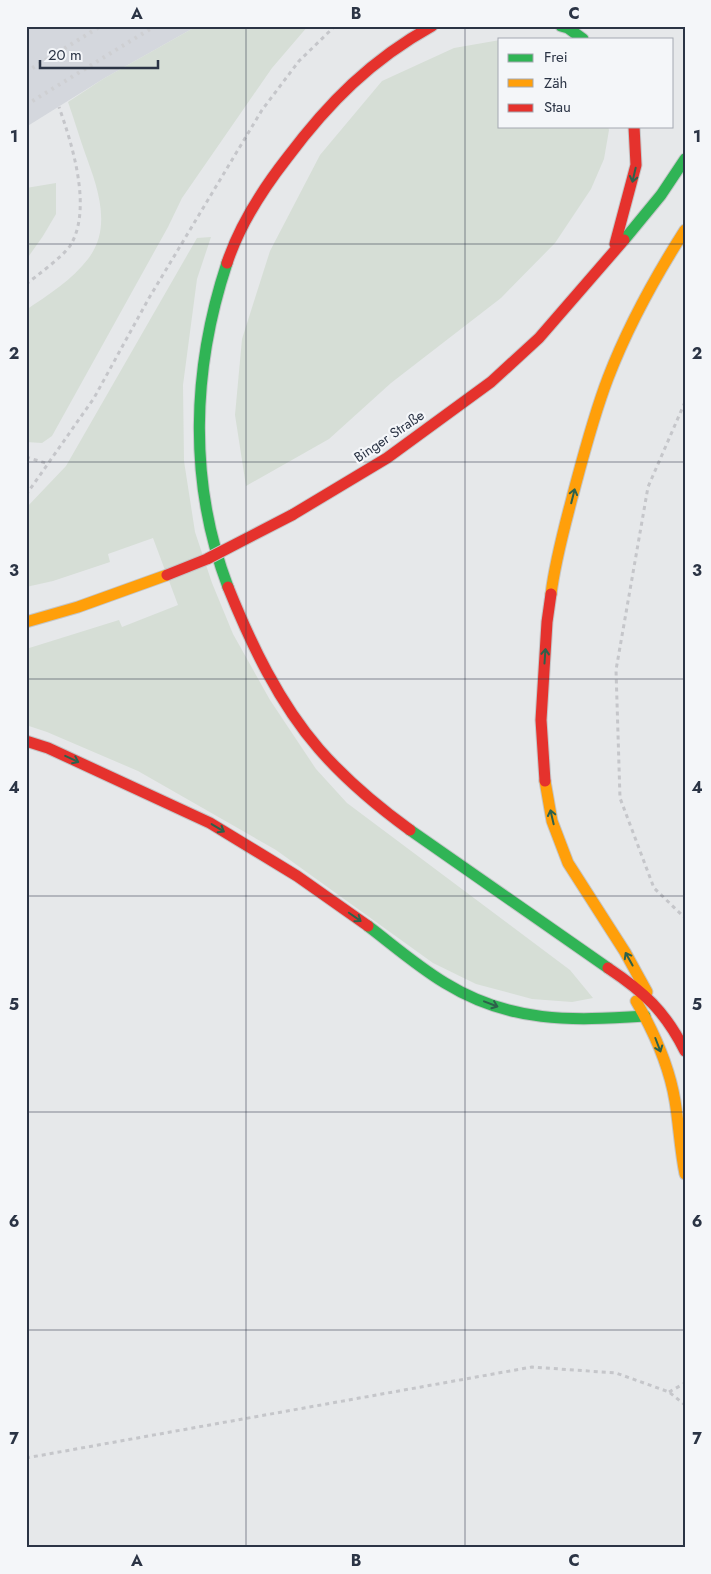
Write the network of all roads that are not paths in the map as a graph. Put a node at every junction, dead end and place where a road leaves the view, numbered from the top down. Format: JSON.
{"nodes":[{"id":1,"x":432,"y":26,"type":"edge"},
{"id":2,"x":561,"y":26,"type":"edge"},
{"id":3,"x":581,"y":38,"type":"edge"},
{"id":4,"x":634,"y":128,"type":"edge"},
{"id":5,"x":685,"y":159,"type":"edge"},
{"id":6,"x":685,"y":230,"type":"edge"},
{"id":7,"x":611,"y":257,"type":"junction"},
{"id":8,"x":26,"y":622,"type":"edge"},
{"id":9,"x":26,"y":741,"type":"edge"},
{"id":10,"x":616,"y":973,"type":"junction"},
{"id":11,"x":652,"y":1002,"type":"junction"},
{"id":12,"x":645,"y":1016,"type":"junction"},
{"id":13,"x":685,"y":1050,"type":"edge"},
{"id":14,"x":685,"y":1174,"type":"edge"}],
"edges":[{"from":1,"to":10,"type":"main road"},
{"from":2,"to":3,"type":"main road"},
{"from":4,"to":7,"type":"main road","one_way":true},
{"from":5,"to":7,"type":"main road","name":"Binger Straße"},
{"from":11,"to":6,"type":"main road","one_way":true},
{"from":7,"to":8,"type":"main road","name":"Binger Straße","bridge":true},
{"from":9,"to":12,"type":"main road","one_way":true},
{"from":10,"to":11,"type":"main road"},
{"from":10,"to":12,"type":"main road"},
{"from":11,"to":13,"type":"main road"},
{"from":12,"to":14,"type":"main road","one_way":true}]}
